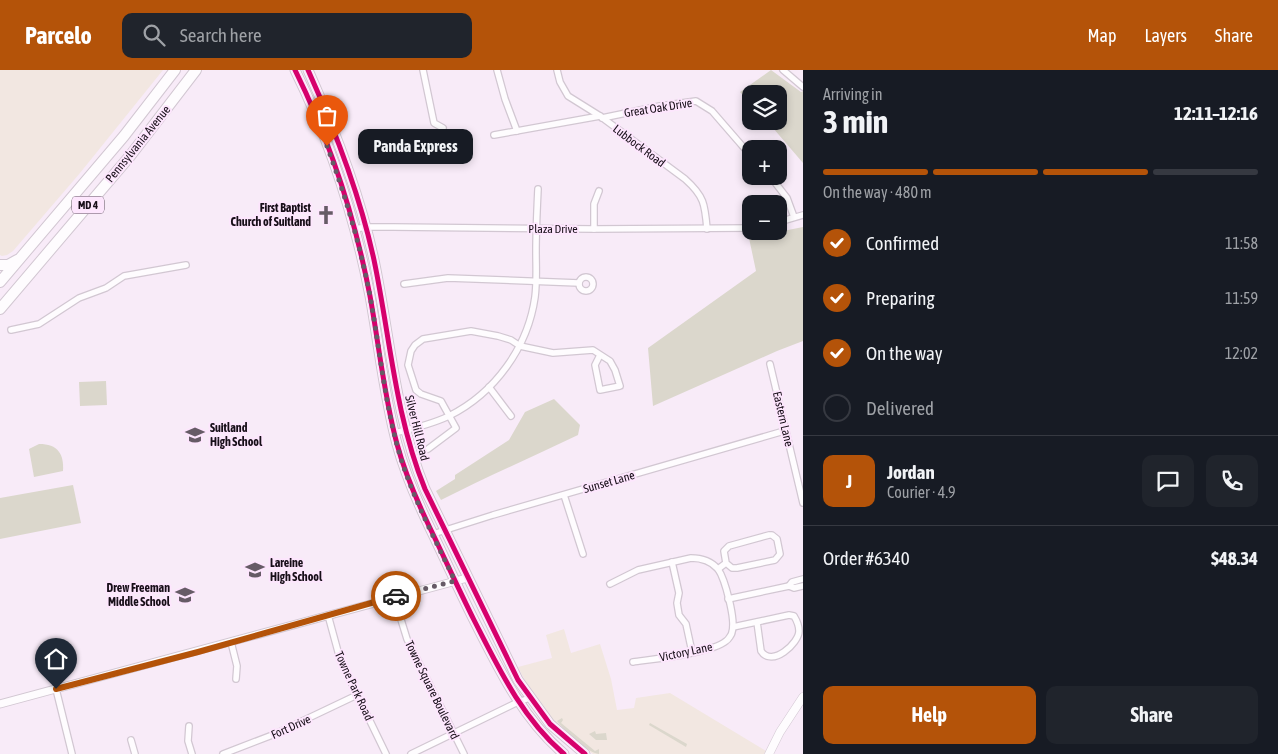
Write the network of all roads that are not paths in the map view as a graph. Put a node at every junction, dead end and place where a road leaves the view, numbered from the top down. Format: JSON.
{"nodes":[{"id":1,"x":175,"y":70,"type":"edge"},
{"id":2,"x":196,"y":70,"type":"edge"},
{"id":3,"x":309,"y":70,"type":"edge"},
{"id":4,"x":423,"y":70,"type":"edge"},
{"id":5,"x":497,"y":70,"type":"edge"},
{"id":6,"x":557,"y":70,"type":"edge"},
{"id":7,"x":783,"y":70,"type":"edge"},
{"id":8,"x":296,"y":72,"type":"edge"},
{"id":9,"x":803,"y":87,"type":"edge"},
{"id":10,"x":601,"y":117,"type":"junction"},
{"id":11,"x":443,"y":128,"type":"dead end"},
{"id":12,"x":517,"y":131,"type":"junction"},
{"id":13,"x":494,"y":135,"type":"dead end"},
{"id":14,"x":742,"y":146,"type":"edge"},
{"id":15,"x":777,"y":185,"type":"edge"},
{"id":16,"x":538,"y":189,"type":"dead end"},
{"id":17,"x":599,"y":191,"type":"dead end"},
{"id":18,"x":803,"y":215,"type":"edge"},
{"id":19,"x":794,"y":217,"type":"junction"},
{"id":20,"x":787,"y":219,"type":"edge"},
{"id":21,"x":366,"y":227,"type":"junction"},
{"id":22,"x":742,"y":228,"type":"edge"},
{"id":23,"x":355,"y":229,"type":"junction"},
{"id":24,"x":536,"y":229,"type":"junction"},
{"id":25,"x":594,"y":229,"type":"junction"},
{"id":26,"x":707,"y":229,"type":"junction"},
{"id":27,"x":20,"y":258,"type":"junction"},
{"id":28,"x":0,"y":265,"type":"edge"},
{"id":29,"x":186,"y":265,"type":"dead end"},
{"id":30,"x":536,"y":281,"type":"junction"},
{"id":31,"x":0,"y":282,"type":"edge"},
{"id":32,"x":579,"y":283,"type":"dead end"},
{"id":33,"x":404,"y":284,"type":"dead end"},
{"id":34,"x":0,"y":309,"type":"edge"},
{"id":35,"x":11,"y":330,"type":"dead end"},
{"id":36,"x":520,"y":346,"type":"junction"},
{"id":37,"x":600,"y":356,"type":"junction"},
{"id":38,"x":770,"y":364,"type":"dead end"},
{"id":39,"x":489,"y":387,"type":"junction"},
{"id":40,"x":448,"y":416,"type":"junction"},
{"id":41,"x":511,"y":416,"type":"dead end"},
{"id":42,"x":405,"y":430,"type":"junction"},
{"id":43,"x":784,"y":430,"type":"junction"},
{"id":44,"x":394,"y":433,"type":"junction"},
{"id":45,"x":428,"y":449,"type":"dead end"},
{"id":46,"x":564,"y":495,"type":"junction"},
{"id":47,"x":803,"y":503,"type":"edge"},
{"id":48,"x":444,"y":531,"type":"junction"},
{"id":49,"x":433,"y":534,"type":"junction"},
{"id":50,"x":583,"y":554,"type":"dead end"},
{"id":51,"x":672,"y":562,"type":"junction"},
{"id":52,"x":726,"y":563,"type":"junction"},
{"id":53,"x":718,"y":569,"type":"junction"},
{"id":54,"x":467,"y":578,"type":"junction"},
{"id":55,"x":803,"y":579,"type":"edge"},
{"id":56,"x":455,"y":581,"type":"junction"},
{"id":57,"x":610,"y":584,"type":"dead end"},
{"id":58,"x":789,"y":586,"type":"junction"},
{"id":59,"x":803,"y":586,"type":"edge"},
{"id":60,"x":394,"y":597,"type":"junction"},
{"id":61,"x":728,"y":599,"type":"junction"},
{"id":62,"x":328,"y":615,"type":"junction"},
{"id":63,"x":757,"y":622,"type":"junction"},
{"id":64,"x":733,"y":627,"type":"junction"},
{"id":65,"x":231,"y":642,"type":"junction"},
{"id":66,"x":692,"y":652,"type":"junction"},
{"id":67,"x":633,"y":662,"type":"dead end"},
{"id":68,"x":236,"y":678,"type":"dead end"},
{"id":69,"x":56,"y":689,"type":"junction"},
{"id":70,"x":357,"y":696,"type":"junction"},
{"id":71,"x":803,"y":697,"type":"edge"},
{"id":72,"x":530,"y":698,"type":"junction"},
{"id":73,"x":518,"y":702,"type":"junction"},
{"id":74,"x":0,"y":706,"type":"edge"},
{"id":75,"x":189,"y":726,"type":"dead end"},
{"id":76,"x":454,"y":734,"type":"junction"},
{"id":77,"x":131,"y":740,"type":"dead end"},
{"id":78,"x":72,"y":754,"type":"edge"},
{"id":79,"x":135,"y":754,"type":"edge"},
{"id":80,"x":192,"y":754,"type":"edge"},
{"id":81,"x":223,"y":754,"type":"edge"},
{"id":82,"x":386,"y":754,"type":"edge"},
{"id":83,"x":411,"y":754,"type":"edge"},
{"id":84,"x":464,"y":754,"type":"edge"},
{"id":85,"x":564,"y":754,"type":"edge"},
{"id":86,"x":585,"y":754,"type":"edge"},
{"id":87,"x":769,"y":754,"type":"edge"}],
"edges":[{"from":1,"to":27,"type":"highway","name":"Pennsylvania Avenue","number":"MD 4"},
{"from":2,"to":34,"type":"highway","name":"Pennsylvania Avenue","number":"MD 4"},
{"from":3,"to":8,"type":"street"},
{"from":3,"to":21,"type":"main road","name":"Silver Hill Road"},
{"from":4,"to":11,"type":"street"},
{"from":5,"to":12,"type":"street"},
{"from":6,"to":10,"type":"street","name":"Lubbock Road"},
{"from":7,"to":9,"type":"street"},
{"from":8,"to":23,"type":"main road","name":"Silver Hill Road"},
{"from":10,"to":12,"type":"street","name":"Great Oak Drive"},
{"from":10,"to":14,"type":"street","name":"Great Oak Drive"},
{"from":10,"to":26,"type":"street","name":"Lubbock Road"},
{"from":12,"to":13,"type":"street","name":"Great Oak Drive"},
{"from":15,"to":19,"type":"street"},
{"from":16,"to":24,"type":"street"},
{"from":17,"to":25,"type":"street"},
{"from":18,"to":19,"type":"street"},
{"from":19,"to":20,"type":"street"},
{"from":21,"to":23,"type":"street","name":"Plaza Drive"},
{"from":21,"to":24,"type":"street","name":"Plaza Drive"},
{"from":21,"to":42,"type":"main road","name":"Silver Hill Road"},
{"from":22,"to":26,"type":"street","name":"Plaza Drive"},
{"from":23,"to":44,"type":"main road","name":"Silver Hill Road"},
{"from":24,"to":25,"type":"street","name":"Plaza Drive"},
{"from":24,"to":30,"type":"street"},
{"from":25,"to":26,"type":"street","name":"Plaza Drive"},
{"from":27,"to":28,"type":"highway"},
{"from":27,"to":31,"type":"highway","name":"Pennsylvania Avenue","number":"MD 4"},
{"from":29,"to":35,"type":"street"},
{"from":30,"to":32,"type":"street"},
{"from":30,"to":33,"type":"street"},
{"from":30,"to":36,"type":"street"},
{"from":36,"to":37,"type":"street"},
{"from":36,"to":39,"type":"street"},
{"from":36,"to":40,"type":"street"},
{"from":37,"to":37,"type":"street"},
{"from":38,"to":43,"type":"street","name":"Eastern Lane"},
{"from":39,"to":40,"type":"street"},
{"from":39,"to":41,"type":"street"},
{"from":40,"to":42,"type":"street"},
{"from":40,"to":45,"type":"street"},
{"from":42,"to":44,"type":"street"},
{"from":42,"to":48,"type":"main road","name":"Silver Hill Road"},
{"from":43,"to":46,"type":"street","name":"Sunset Lane"},
{"from":43,"to":47,"type":"street","name":"Eastern Lane"},
{"from":44,"to":49,"type":"main road","name":"Silver Hill Road"},
{"from":46,"to":48,"type":"street","name":"Sunset Lane"},
{"from":46,"to":50,"type":"street"},
{"from":48,"to":49,"type":"street","name":"Sunset Lane"},
{"from":48,"to":54,"type":"main road","name":"Silver Hill Road"},
{"from":49,"to":56,"type":"main road","name":"Silver Hill Road"},
{"from":51,"to":53,"type":"street"},
{"from":51,"to":57,"type":"street"},
{"from":51,"to":66,"type":"street"},
{"from":52,"to":52,"type":"street"},
{"from":52,"to":53,"type":"street"},
{"from":53,"to":61,"type":"street"},
{"from":54,"to":56,"type":"street"},
{"from":54,"to":72,"type":"main road","name":"Silver Hill Road"},
{"from":55,"to":58,"type":"street"},
{"from":56,"to":60,"type":"street"},
{"from":56,"to":73,"type":"main road","name":"Silver Hill Road"},
{"from":58,"to":59,"type":"street"},
{"from":58,"to":61,"type":"street"},
{"from":60,"to":62,"type":"street"},
{"from":60,"to":76,"type":"street","name":"Towne Square Boulevard"},
{"from":61,"to":64,"type":"street"},
{"from":62,"to":65,"type":"street"},
{"from":62,"to":70,"type":"street","name":"Towne Park Road"},
{"from":63,"to":63,"type":"street"},
{"from":63,"to":64,"type":"street"},
{"from":64,"to":66,"type":"street","name":"Victory Lane"},
{"from":65,"to":68,"type":"street"},
{"from":65,"to":69,"type":"street"},
{"from":66,"to":67,"type":"street","name":"Victory Lane"},
{"from":69,"to":74,"type":"street"},
{"from":69,"to":78,"type":"street"},
{"from":70,"to":81,"type":"street","name":"Fort Drive"},
{"from":70,"to":82,"type":"street","name":"Towne Park Road"},
{"from":71,"to":87,"type":"main road"},
{"from":72,"to":73,"type":"street"},
{"from":72,"to":86,"type":"main road","name":"Silver Hill Road"},
{"from":73,"to":76,"type":"street"},
{"from":73,"to":85,"type":"main road","name":"Silver Hill Road"},
{"from":75,"to":80,"type":"street"},
{"from":76,"to":83,"type":"street"},
{"from":76,"to":84,"type":"street","name":"Towne Square Boulevard"},
{"from":77,"to":79,"type":"street"}]}
